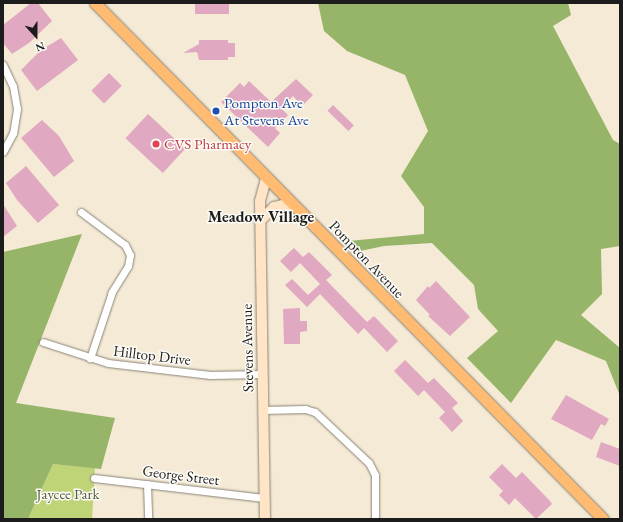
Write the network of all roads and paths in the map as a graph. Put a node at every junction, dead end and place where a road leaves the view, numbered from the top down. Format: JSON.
{"nodes":[{"id":1,"x":95,"y":3,"type":"edge"},
{"id":2,"x":3,"y":65,"type":"edge"},
{"id":3,"x":3,"y":152,"type":"edge"},
{"id":4,"x":266,"y":178,"type":"junction"},
{"id":5,"x":295,"y":207,"type":"junction"},
{"id":6,"x":81,"y":212,"type":"dead end"},
{"id":7,"x":260,"y":221,"type":"junction"},
{"id":8,"x":42,"y":342,"type":"dead end"},
{"id":9,"x":90,"y":358,"type":"junction"},
{"id":10,"x":262,"y":374,"type":"junction"},
{"id":11,"x":263,"y":410,"type":"junction"},
{"id":12,"x":94,"y":478,"type":"dead end"},
{"id":13,"x":147,"y":484,"type":"junction"},
{"id":14,"x":264,"y":498,"type":"junction"},
{"id":15,"x":148,"y":519,"type":"edge"},
{"id":16,"x":264,"y":519,"type":"edge"},
{"id":17,"x":375,"y":519,"type":"edge"},
{"id":18,"x":603,"y":519,"type":"edge"}],
"edges":[{"from":1,"to":4,"type":"main road","name":"Pompton Avenue"},
{"from":2,"to":3,"type":"street"},
{"from":4,"to":5,"type":"main road","name":"Pompton Avenue"},
{"from":4,"to":7,"type":"main road","name":"Stevens Avenue"},
{"from":5,"to":7,"type":"main road"},
{"from":5,"to":18,"type":"main road","name":"Pompton Avenue"},
{"from":6,"to":9,"type":"street"},
{"from":7,"to":10,"type":"main road","name":"Stevens Avenue"},
{"from":8,"to":9,"type":"street","name":"Hilltop Drive"},
{"from":9,"to":10,"type":"street","name":"Hilltop Drive"},
{"from":10,"to":11,"type":"main road","name":"Stevens Avenue"},
{"from":11,"to":14,"type":"main road","name":"Stevens Avenue"},
{"from":11,"to":17,"type":"street"},
{"from":12,"to":13,"type":"street","name":"George Street"},
{"from":13,"to":14,"type":"street","name":"George Street"},
{"from":13,"to":15,"type":"street"},
{"from":14,"to":16,"type":"main road","name":"Stevens Avenue"}]}
